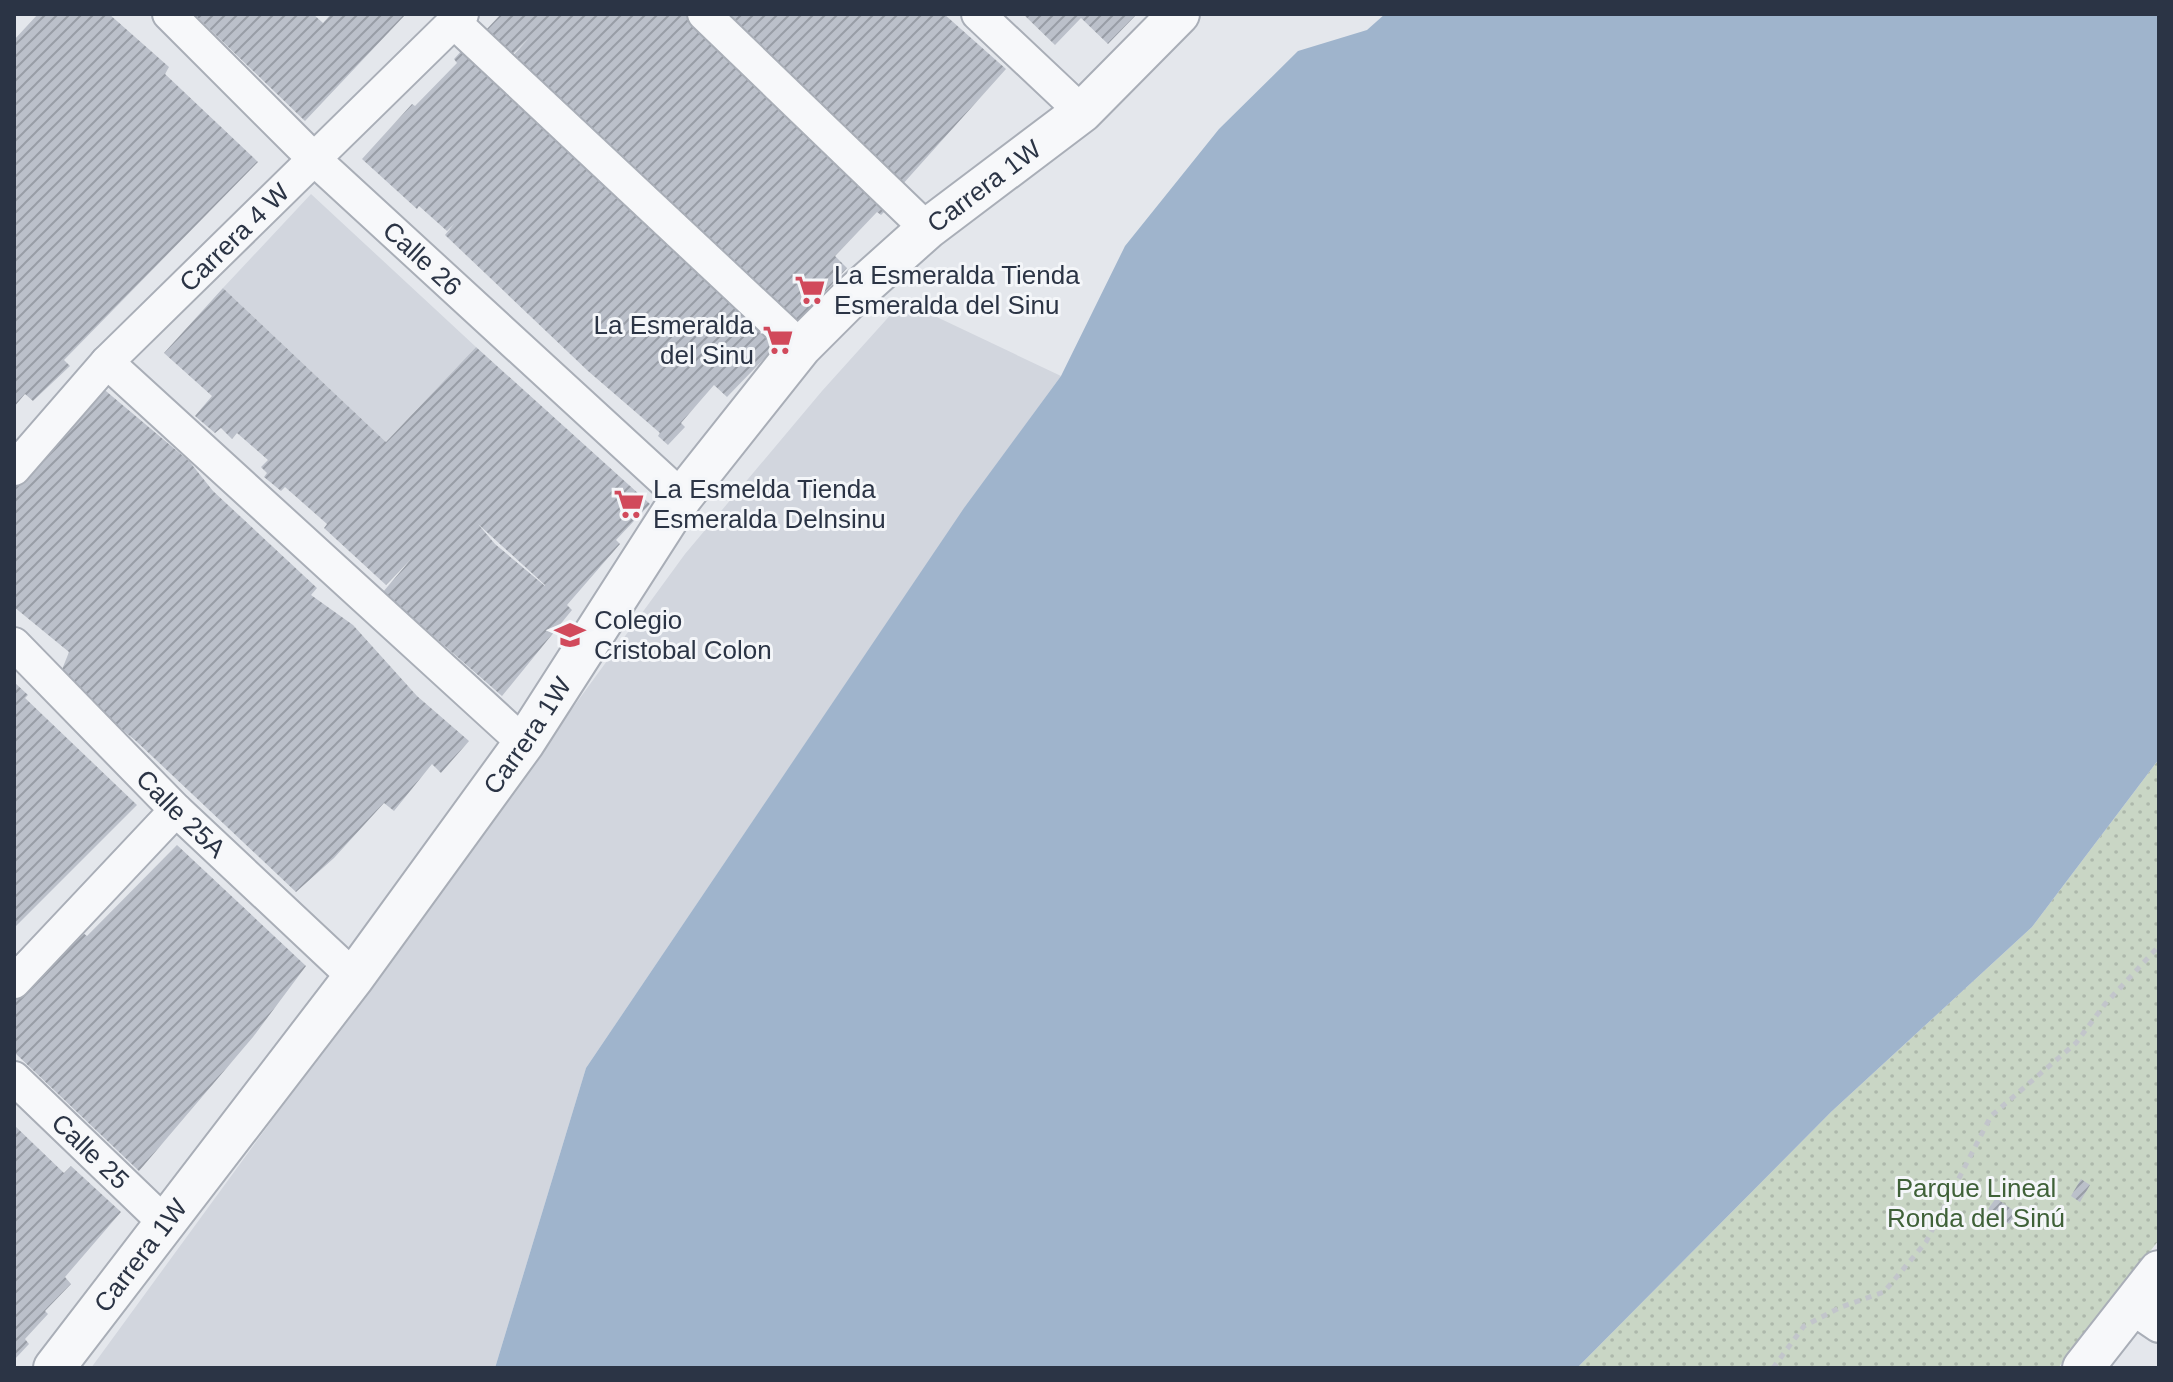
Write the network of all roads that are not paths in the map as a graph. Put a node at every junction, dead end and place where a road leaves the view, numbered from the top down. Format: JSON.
{"nodes":[{"id":1,"x":169,"y":14,"type":"edge"},
{"id":2,"x":704,"y":14,"type":"edge"},
{"id":3,"x":978,"y":14,"type":"edge"},
{"id":4,"x":1179,"y":14,"type":"edge"},
{"id":5,"x":458,"y":18,"type":"edge"},
{"id":6,"x":1082,"y":112,"type":"junction"},
{"id":7,"x":313,"y":158,"type":"junction"},
{"id":8,"x":927,"y":229,"type":"junction"},
{"id":9,"x":801,"y":347,"type":"junction"},
{"id":10,"x":107,"y":362,"type":"junction"},
{"id":11,"x":14,"y":469,"type":"edge"},
{"id":12,"x":682,"y":497,"type":"junction"},
{"id":13,"x":14,"y":644,"type":"edge"},
{"id":14,"x":524,"y":743,"type":"junction"},
{"id":15,"x":176,"y":810,"type":"junction"},
{"id":16,"x":354,"y":977,"type":"junction"},
{"id":17,"x":14,"y":982,"type":"edge"},
{"id":18,"x":14,"y":1078,"type":"edge"},
{"id":19,"x":165,"y":1223,"type":"junction"},
{"id":20,"x":2159,"y":1271,"type":"edge"},
{"id":21,"x":2145,"y":1316,"type":"edge"},
{"id":22,"x":54,"y":1368,"type":"edge"},
{"id":23,"x":2083,"y":1368,"type":"edge"}],
"edges":[{"from":1,"to":7,"type":"street","name":"Calle 26"},
{"from":2,"to":8,"type":"street"},
{"from":3,"to":6,"type":"street"},
{"from":4,"to":6,"type":"street","name":"Carrera 1W"},
{"from":5,"to":7,"type":"street","name":"Carrera 4 W"},
{"from":5,"to":9,"type":"street"},
{"from":6,"to":8,"type":"street","name":"Carrera 1W"},
{"from":7,"to":10,"type":"street","name":"Carrera 4 W"},
{"from":7,"to":12,"type":"street","name":"Calle 26"},
{"from":8,"to":9,"type":"street","name":"Carrera 1W"},
{"from":9,"to":12,"type":"street","name":"Carrera 1W"},
{"from":10,"to":11,"type":"street","name":"Carrera 4 W"},
{"from":10,"to":14,"type":"street"},
{"from":12,"to":14,"type":"street","name":"Carrera 1W"},
{"from":13,"to":15,"type":"street","name":"Calle 25A"},
{"from":14,"to":16,"type":"street","name":"Carrera 1W"},
{"from":15,"to":16,"type":"street","name":"Calle 25A"},
{"from":15,"to":17,"type":"street"},
{"from":16,"to":19,"type":"street","name":"Carrera 1W"},
{"from":18,"to":19,"type":"street","name":"Calle 25"},
{"from":19,"to":22,"type":"street","name":"Carrera 1W"},
{"from":20,"to":21,"type":"street"},
{"from":21,"to":23,"type":"street"}]}
